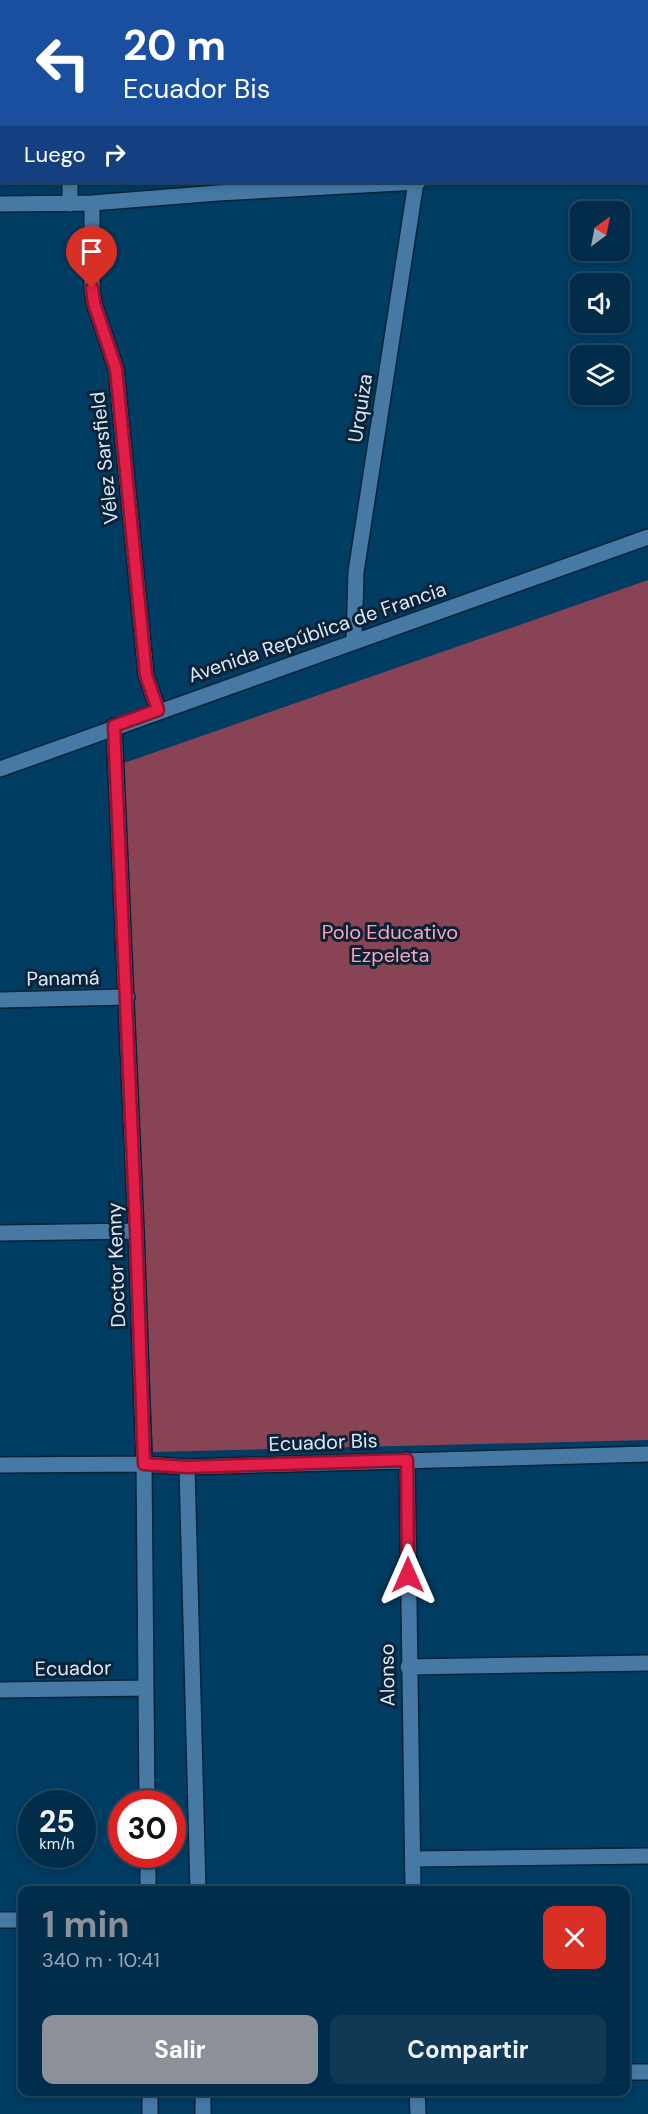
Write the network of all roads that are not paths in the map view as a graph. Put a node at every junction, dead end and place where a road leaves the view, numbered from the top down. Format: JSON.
{"nodes":[{"id":1,"x":70,"y":183,"type":"edge"},
{"id":2,"x":377,"y":183,"type":"edge"},
{"id":3,"x":417,"y":183,"type":"edge"},
{"id":4,"x":218,"y":187,"type":"edge"},
{"id":5,"x":0,"y":204,"type":"edge"},
{"id":6,"x":70,"y":204,"type":"junction"},
{"id":7,"x":92,"y":204,"type":"junction"},
{"id":8,"x":648,"y":537,"type":"edge"},
{"id":9,"x":354,"y":642,"type":"junction"},
{"id":10,"x":158,"y":710,"type":"junction"},
{"id":11,"x":114,"y":726,"type":"junction"},
{"id":12,"x":0,"y":769,"type":"edge"},
{"id":13,"x":127,"y":997,"type":"junction"},
{"id":14,"x":0,"y":1000,"type":"edge"},
{"id":15,"x":136,"y":1231,"type":"junction"},
{"id":16,"x":0,"y":1233,"type":"edge"},
{"id":17,"x":648,"y":1454,"type":"edge"},
{"id":18,"x":407,"y":1460,"type":"junction"},
{"id":19,"x":144,"y":1464,"type":"junction"},
{"id":20,"x":0,"y":1465,"type":"edge"},
{"id":21,"x":187,"y":1467,"type":"junction"},
{"id":22,"x":648,"y":1663,"type":"edge"},
{"id":23,"x":408,"y":1667,"type":"junction"},
{"id":24,"x":146,"y":1688,"type":"junction"},
{"id":25,"x":0,"y":1690,"type":"edge"},
{"id":26,"x":147,"y":1790,"type":"edge"},
{"id":27,"x":648,"y":1856,"type":"edge"},
{"id":28,"x":413,"y":1859,"type":"junction"},
{"id":29,"x":148,"y":1868,"type":"edge"},
{"id":30,"x":148,"y":1886,"type":"edge"},
{"id":31,"x":198,"y":1886,"type":"edge"},
{"id":32,"x":413,"y":1886,"type":"edge"},
{"id":33,"x":0,"y":1920,"type":"edge"},
{"id":34,"x":18,"y":1920,"type":"edge"},
{"id":35,"x":630,"y":2072,"type":"edge"},
{"id":36,"x":648,"y":2072,"type":"edge"},
{"id":37,"x":150,"y":2096,"type":"edge"},
{"id":38,"x":203,"y":2096,"type":"edge"},
{"id":39,"x":417,"y":2096,"type":"edge"},
{"id":40,"x":150,"y":2114,"type":"edge"},
{"id":41,"x":203,"y":2114,"type":"edge"},
{"id":42,"x":418,"y":2114,"type":"edge"}],
"edges":[{"from":1,"to":6,"type":"street"},
{"from":2,"to":4,"type":"street"},
{"from":3,"to":9,"type":"street","name":"Urquiza"},
{"from":4,"to":7,"type":"street"},
{"from":5,"to":6,"type":"street"},
{"from":6,"to":7,"type":"street"},
{"from":7,"to":10,"type":"street","name":"Vélez Sarsfield"},
{"from":8,"to":9,"type":"street","name":"Avenida República de Francia"},
{"from":9,"to":10,"type":"street","name":"Avenida República de Francia"},
{"from":10,"to":11,"type":"street","name":"Avenida República de Francia"},
{"from":11,"to":12,"type":"street","name":"Avenida República de Francia"},
{"from":11,"to":13,"type":"street","name":"Doctor Kenny"},
{"from":13,"to":14,"type":"street","name":"Panamá"},
{"from":13,"to":15,"type":"street","name":"Doctor Kenny"},
{"from":15,"to":16,"type":"street"},
{"from":15,"to":19,"type":"street","name":"Doctor Kenny"},
{"from":17,"to":18,"type":"street","name":"Ecuador Bis"},
{"from":18,"to":21,"type":"street","name":"Ecuador Bis"},
{"from":18,"to":23,"type":"street","name":"Alonso"},
{"from":19,"to":20,"type":"street","name":"Ecuador Bis"},
{"from":19,"to":21,"type":"street","name":"Ecuador Bis"},
{"from":19,"to":24,"type":"street","name":"Doctor Kenny"},
{"from":21,"to":31,"type":"street"},
{"from":22,"to":23,"type":"street"},
{"from":23,"to":28,"type":"street","name":"Alonso"},
{"from":24,"to":25,"type":"street","name":"Ecuador"},
{"from":24,"to":26,"type":"street","name":"Doctor Kenny"},
{"from":27,"to":28,"type":"street"},
{"from":28,"to":32,"type":"street","name":"Alonso"},
{"from":29,"to":30,"type":"street"},
{"from":33,"to":34,"type":"street"},
{"from":35,"to":36,"type":"street"},
{"from":37,"to":40,"type":"street"},
{"from":38,"to":41,"type":"street"},
{"from":39,"to":42,"type":"street"}]}
